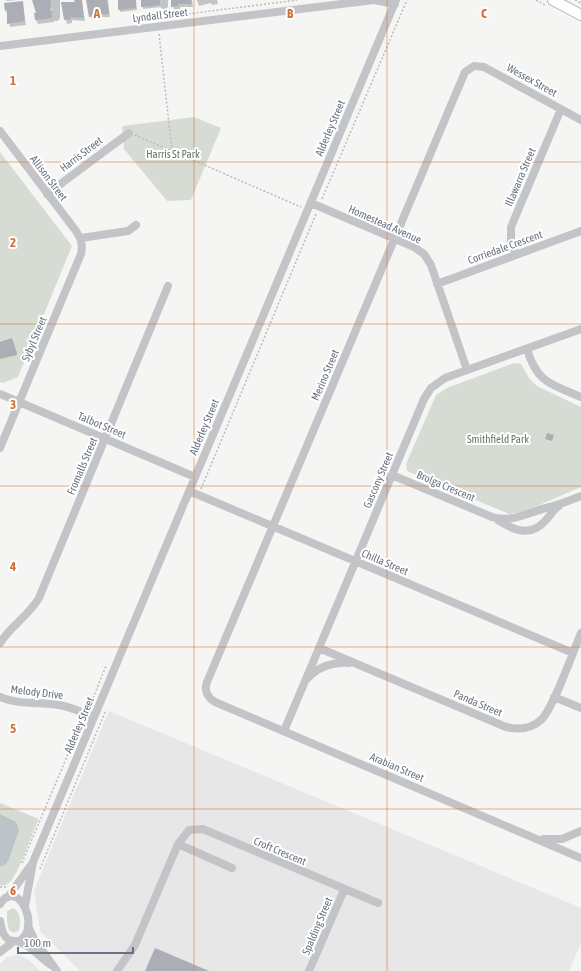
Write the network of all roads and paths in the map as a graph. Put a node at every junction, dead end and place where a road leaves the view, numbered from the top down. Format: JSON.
{"nodes":[{"id":1,"x":56,"y":0,"type":"edge"},
{"id":2,"x":297,"y":0,"type":"edge"},
{"id":3,"x":406,"y":0,"type":"edge"},
{"id":4,"x":553,"y":0,"type":"edge"},
{"id":5,"x":575,"y":0,"type":"edge"},
{"id":6,"x":395,"y":2,"type":"edge"},
{"id":7,"x":164,"y":3,"type":"edge"},
{"id":8,"x":581,"y":3,"type":"edge"},
{"id":9,"x":581,"y":15,"type":"edge"},
{"id":10,"x":56,"y":17,"type":"dead end"},
{"id":11,"x":138,"y":20,"type":"dead end"},
{"id":12,"x":168,"y":21,"type":"junction"},
{"id":13,"x":158,"y":26,"type":"junction"},
{"id":14,"x":0,"y":46,"type":"edge"},
{"id":15,"x":470,"y":67,"type":"joint"},
{"id":16,"x":561,"y":109,"type":"junction"},
{"id":17,"x":581,"y":120,"type":"edge"},
{"id":18,"x":0,"y":132,"type":"edge"},
{"id":19,"x":129,"y":133,"type":"joint"},
{"id":20,"x":172,"y":152,"type":"junction"},
{"id":21,"x":47,"y":194,"type":"junction"},
{"id":22,"x":309,"y":206,"type":"junction"},
{"id":23,"x":319,"y":206,"type":"junction"},
{"id":24,"x":136,"y":225,"type":"dead end"},
{"id":25,"x":581,"y":231,"type":"edge"},
{"id":26,"x":81,"y":238,"type":"junction"},
{"id":27,"x":395,"y":238,"type":"junction"},
{"id":28,"x":516,"y":255,"type":"junction"},
{"id":29,"x":438,"y":284,"type":"junction"},
{"id":30,"x":168,"y":286,"type":"dead end"},
{"id":31,"x":581,"y":329,"type":"edge"},
{"id":32,"x":527,"y":349,"type":"junction"},
{"id":33,"x":467,"y":370,"type":"junction"},
{"id":34,"x":0,"y":394,"type":"edge"},
{"id":35,"x":581,"y":397,"type":"edge"},
{"id":36,"x":20,"y":402,"type":"junction"},
{"id":37,"x":106,"y":439,"type":"junction"},
{"id":38,"x":0,"y":448,"type":"edge"},
{"id":39,"x":392,"y":475,"type":"junction"},
{"id":40,"x":195,"y":476,"type":"junction"},
{"id":41,"x":189,"y":491,"type":"junction"},
{"id":42,"x":198,"y":495,"type":"junction"},
{"id":43,"x":581,"y":496,"type":"edge"},
{"id":44,"x":559,"y":505,"type":"junction"},
{"id":45,"x":492,"y":517,"type":"junction"},
{"id":46,"x":273,"y":526,"type":"junction"},
{"id":47,"x":356,"y":561,"type":"junction"},
{"id":48,"x":581,"y":633,"type":"edge"},
{"id":49,"x":0,"y":643,"type":"edge"},
{"id":50,"x":319,"y":648,"type":"junction"},
{"id":51,"x":572,"y":653,"type":"junction"},
{"id":52,"x":108,"y":663,"type":"dead end"},
{"id":53,"x":356,"y":664,"type":"junction"},
{"id":54,"x":304,"y":683,"type":"junction"},
{"id":55,"x":207,"y":694,"type":"joint"},
{"id":56,"x":554,"y":696,"type":"junction"},
{"id":57,"x":0,"y":697,"type":"edge"},
{"id":58,"x":107,"y":708,"type":"dead end"},
{"id":59,"x":581,"y":708,"type":"edge"},
{"id":60,"x":86,"y":714,"type":"junction"},
{"id":61,"x":94,"y":717,"type":"junction"},
{"id":62,"x":284,"y":731,"type":"junction"},
{"id":63,"x":581,"y":831,"type":"edge"},
{"id":64,"x":537,"y":838,"type":"junction"},
{"id":65,"x":178,"y":844,"type":"junction"},
{"id":66,"x":581,"y":858,"type":"edge"},
{"id":67,"x":33,"y":862,"type":"junction"},
{"id":68,"x":20,"y":867,"type":"dead end"},
{"id":69,"x":232,"y":868,"type":"dead end"},
{"id":70,"x":39,"y":873,"type":"dead end"},
{"id":71,"x":10,"y":885,"type":"dead end"},
{"id":72,"x":0,"y":887,"type":"edge"},
{"id":73,"x":344,"y":890,"type":"junction"},
{"id":74,"x":3,"y":899,"type":"edge"},
{"id":75,"x":378,"y":903,"type":"dead end"},
{"id":76,"x":25,"y":906,"type":"junction"},
{"id":77,"x":0,"y":923,"type":"edge"},
{"id":78,"x":28,"y":926,"type":"junction"},
{"id":79,"x":15,"y":941,"type":"junction"},
{"id":80,"x":0,"y":952,"type":"edge"},
{"id":81,"x":55,"y":968,"type":"edge"},
{"id":82,"x":117,"y":971,"type":"edge"},
{"id":83,"x":309,"y":971,"type":"edge"}],
"edges":[{"from":1,"to":10,"type":"street"},
{"from":2,"to":12,"type":"path"},
{"from":3,"to":23,"type":"path"},
{"from":4,"to":9,"type":"main road"},
{"from":5,"to":8,"type":"path"},
{"from":6,"to":12,"type":"street","name":"Lyndall Street"},
{"from":6,"to":22,"type":"street","name":"Alderley Street"},
{"from":7,"to":12,"type":"path"},
{"from":11,"to":12,"type":"path"},
{"from":12,"to":13,"type":"street","name":"Lyndall Street"},
{"from":13,"to":14,"type":"street","name":"Lyndall Street"},
{"from":13,"to":20,"type":"path"},
{"from":15,"to":16,"type":"street","name":"Wessex Street"},
{"from":15,"to":27,"type":"street","name":"Merino Street"},
{"from":16,"to":17,"type":"street","name":"Wessex Street"},
{"from":16,"to":28,"type":"street","name":"Illawarra Street"},
{"from":18,"to":21,"type":"street","name":"Allison Street"},
{"from":19,"to":20,"type":"path"},
{"from":19,"to":21,"type":"street","name":"Harris Street"},
{"from":20,"to":22,"type":"path"},
{"from":21,"to":26,"type":"street","name":"Allison Street"},
{"from":22,"to":23,"type":"street","name":"Homestead Avenue"},
{"from":22,"to":40,"type":"street","name":"Alderley Street"},
{"from":23,"to":27,"type":"street","name":"Homestead Avenue"},
{"from":23,"to":42,"type":"path"},
{"from":24,"to":26,"type":"street"},
{"from":25,"to":28,"type":"street","name":"Corriedale Crescent"},
{"from":26,"to":36,"type":"street","name":"Sybyl Street"},
{"from":27,"to":29,"type":"street","name":"Homestead Avenue"},
{"from":27,"to":46,"type":"street","name":"Merino Street"},
{"from":28,"to":29,"type":"street","name":"Corriedale Crescent"},
{"from":29,"to":33,"type":"street","name":"Homestead Avenue"},
{"from":30,"to":37,"type":"street","name":"Fromalls Street"},
{"from":31,"to":32,"type":"street","name":"Gascony Street"},
{"from":32,"to":33,"type":"street","name":"Gascony Street"},
{"from":32,"to":35,"type":"street"},
{"from":33,"to":39,"type":"street","name":"Gascony Street"},
{"from":34,"to":36,"type":"street","name":"Talbot Street"},
{"from":36,"to":37,"type":"street","name":"Talbot Street"},
{"from":36,"to":38,"type":"street","name":"Sybyl Street"},
{"from":37,"to":40,"type":"street","name":"Talbot Street"},
{"from":37,"to":49,"type":"street","name":"Fromalls Street"},
{"from":39,"to":45,"type":"street","name":"Brolga Crescent"},
{"from":39,"to":47,"type":"street","name":"Gascony Street"},
{"from":40,"to":41,"type":"street","name":"Alderley Street"},
{"from":41,"to":42,"type":"street","name":"Chilla Street"},
{"from":41,"to":61,"type":"street","name":"Alderley Street"},
{"from":42,"to":46,"type":"street","name":"Chilla Street"},
{"from":43,"to":44,"type":"street","name":"Brolga Crescent"},
{"from":44,"to":45,"type":"street","name":"Brolga Crescent"},
{"from":44,"to":45,"type":"street","name":"Brolga Crescent"},
{"from":46,"to":47,"type":"street","name":"Chilla Street"},
{"from":46,"to":55,"type":"street","name":"Merino Street"},
{"from":47,"to":50,"type":"street","name":"Gascony Street"},
{"from":47,"to":51,"type":"street","name":"Chilla Street"},
{"from":48,"to":51,"type":"street","name":"Panda Street"},
{"from":50,"to":53,"type":"street","name":"Panda Street"},
{"from":50,"to":54,"type":"street","name":"Gascony Street"},
{"from":51,"to":56,"type":"street","name":"Panda Street"},
{"from":52,"to":60,"type":"path"},
{"from":53,"to":54,"type":"street"},
{"from":53,"to":56,"type":"street","name":"Panda Street"},
{"from":54,"to":62,"type":"street","name":"Gascony Street"},
{"from":55,"to":62,"type":"street","name":"Arabian Street"},
{"from":56,"to":59,"type":"street"},
{"from":57,"to":60,"type":"street","name":"Melody Drive"},
{"from":58,"to":70,"type":"path"},
{"from":60,"to":61,"type":"street","name":"Melody Drive"},
{"from":60,"to":68,"type":"path"},
{"from":61,"to":67,"type":"street","name":"Alderley Street"},
{"from":62,"to":64,"type":"street","name":"Arabian Street"},
{"from":63,"to":64,"type":"street"},
{"from":64,"to":66,"type":"street","name":"Arabian Street"},
{"from":65,"to":69,"type":"street"},
{"from":65,"to":73,"type":"street","name":"Croft Crescent"},
{"from":65,"to":82,"type":"street","name":"Croft Crescent"},
{"from":67,"to":74,"type":"street","name":"Alderley Street"},
{"from":67,"to":76,"type":"street","name":"Alderley Street"},
{"from":71,"to":72,"type":"path"},
{"from":73,"to":75,"type":"street","name":"Croft Crescent"},
{"from":73,"to":83,"type":"street","name":"Spalding Street"},
{"from":74,"to":76,"type":"street"},
{"from":76,"to":78,"type":"street","name":"Alderley Street"},
{"from":77,"to":79,"type":"street"},
{"from":78,"to":79,"type":"street"},
{"from":78,"to":81,"type":"street"},
{"from":79,"to":80,"type":"street"},
{"from":79,"to":81,"type":"street"}]}
